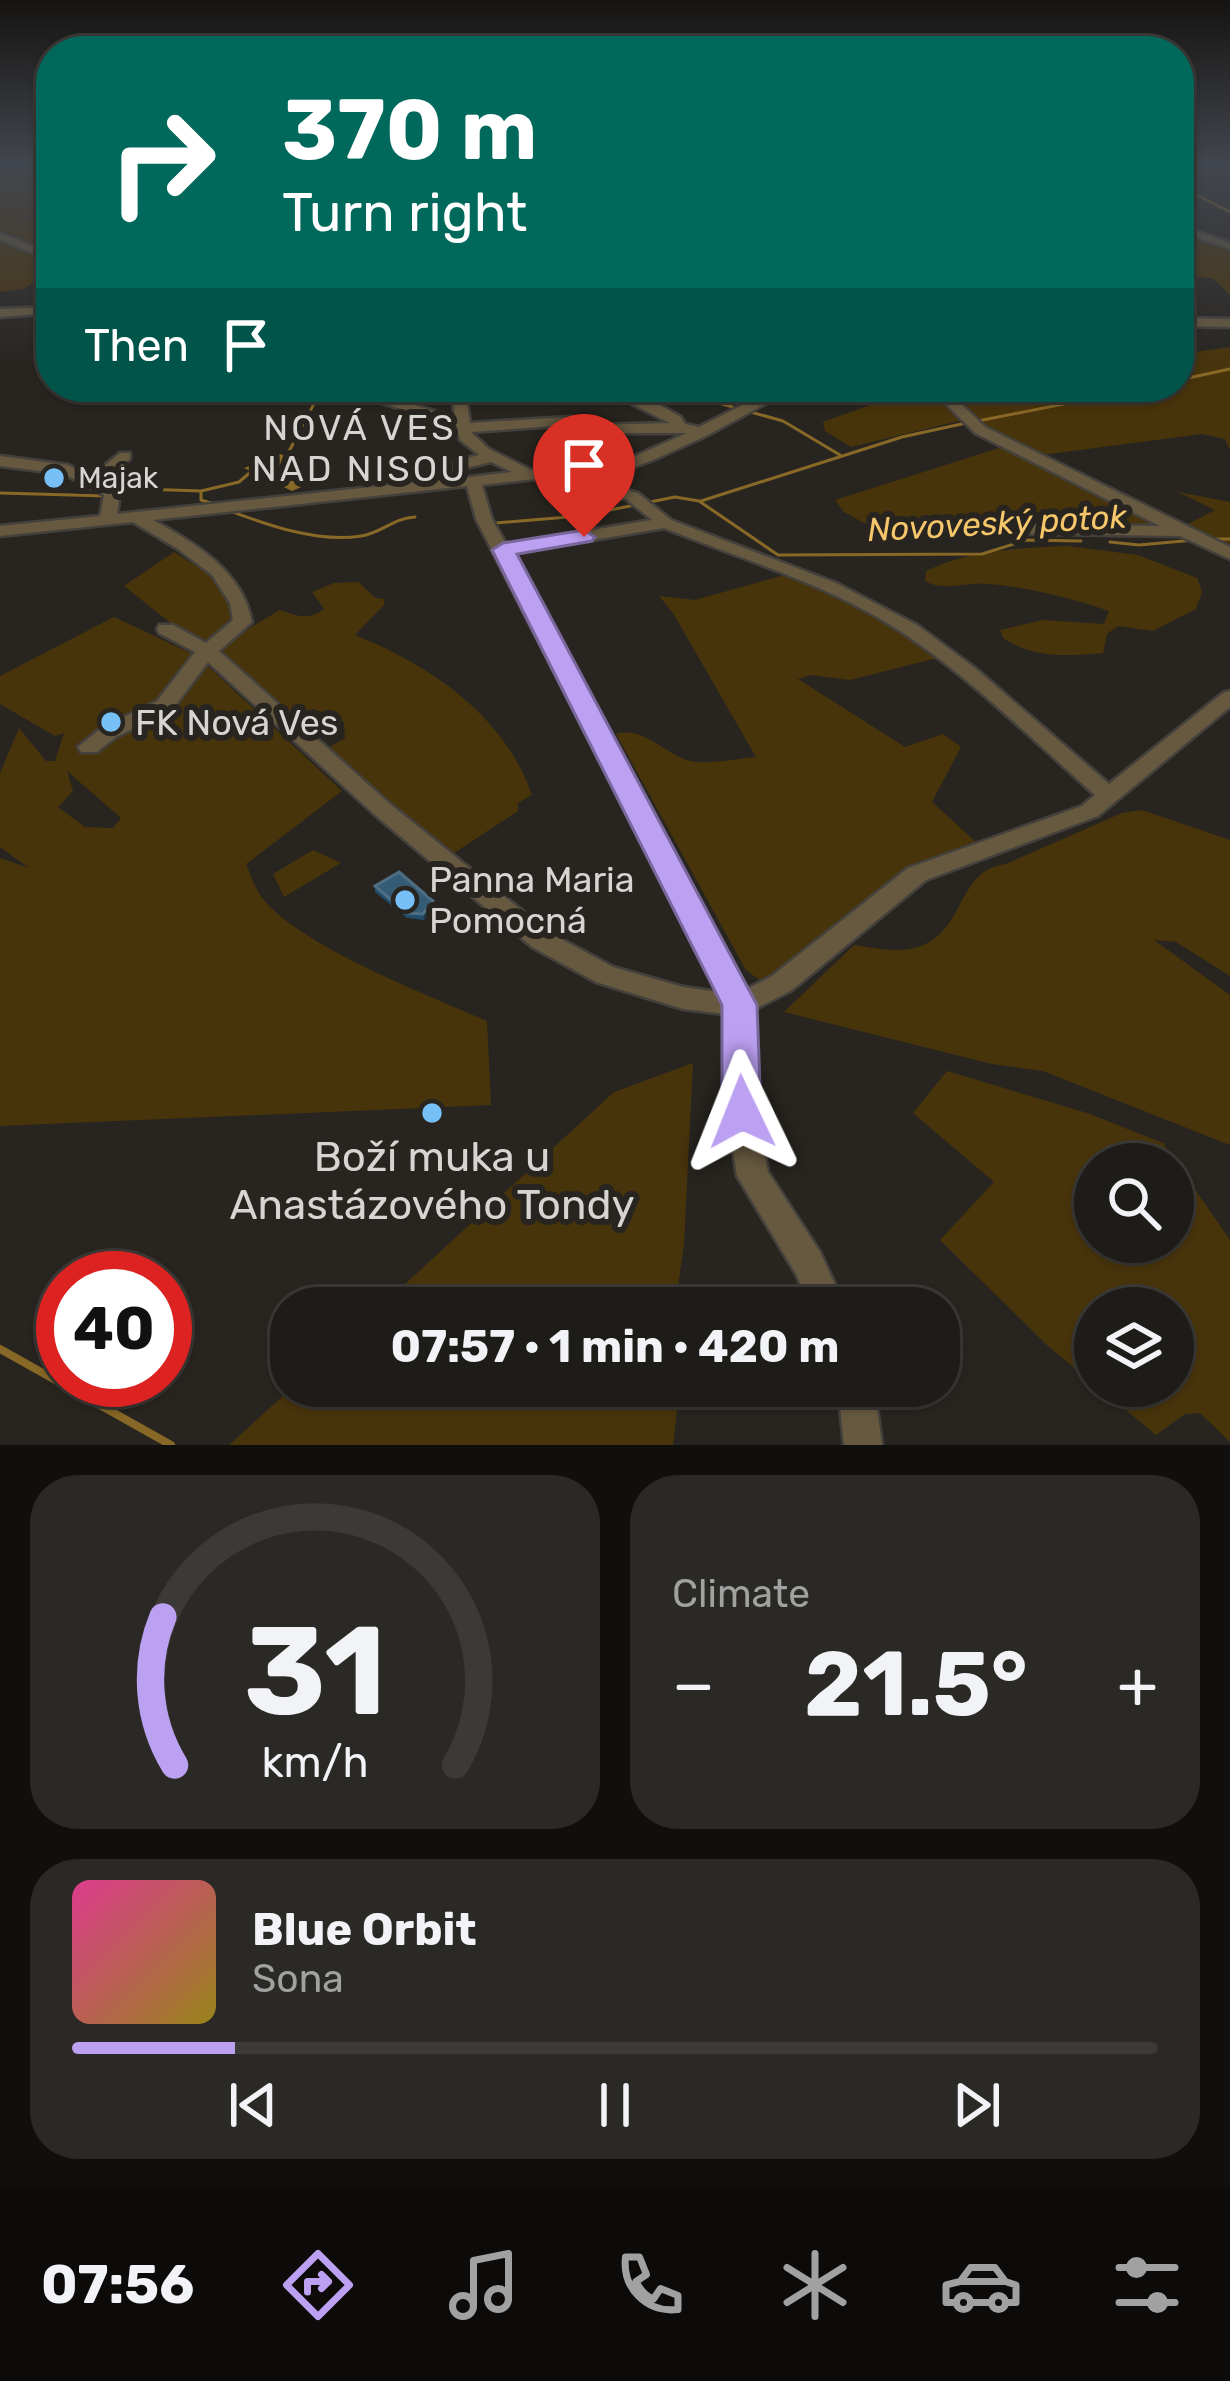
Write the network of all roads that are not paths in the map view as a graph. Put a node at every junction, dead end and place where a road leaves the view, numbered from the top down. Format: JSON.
{"nodes":[{"id":1,"x":1194,"y":233,"type":"edge"},
{"id":2,"x":0,"y":236,"type":"edge"},
{"id":3,"x":1230,"y":246,"type":"edge"},
{"id":4,"x":36,"y":251,"type":"edge"},
{"id":5,"x":36,"y":311,"type":"edge"},
{"id":6,"x":0,"y":313,"type":"edge"},
{"id":7,"x":1194,"y":322,"type":"edge"},
{"id":8,"x":1230,"y":322,"type":"edge"},
{"id":9,"x":385,"y":402,"type":"edge"},
{"id":10,"x":460,"y":402,"type":"edge"},
{"id":11,"x":752,"y":402,"type":"edge"},
{"id":12,"x":951,"y":402,"type":"edge"},
{"id":13,"x":652,"y":406,"type":"dead end"},
{"id":14,"x":462,"y":426,"type":"junction"},
{"id":15,"x":679,"y":427,"type":"junction"},
{"id":16,"x":704,"y":431,"type":"junction"},
{"id":17,"x":125,"y":456,"type":"dead end"},
{"id":18,"x":492,"y":457,"type":"junction"},
{"id":19,"x":0,"y":461,"type":"edge"},
{"id":20,"x":550,"y":475,"type":"junction"},
{"id":21,"x":531,"y":477,"type":"junction"},
{"id":22,"x":473,"y":482,"type":"junction"},
{"id":23,"x":445,"y":485,"type":"junction"},
{"id":24,"x":112,"y":493,"type":"junction"},
{"id":25,"x":133,"y":515,"type":"junction"},
{"id":26,"x":108,"y":518,"type":"junction"},
{"id":27,"x":664,"y":524,"type":"junction"},
{"id":28,"x":926,"y":528,"type":"dead end"},
{"id":29,"x":0,"y":531,"type":"edge"},
{"id":30,"x":1184,"y":531,"type":"junction"},
{"id":31,"x":503,"y":550,"type":"junction"},
{"id":32,"x":1230,"y":554,"type":"edge"},
{"id":33,"x":166,"y":629,"type":"dead end"},
{"id":34,"x":207,"y":651,"type":"junction"},
{"id":35,"x":1230,"y":697,"type":"edge"},
{"id":36,"x":89,"y":747,"type":"dead end"},
{"id":37,"x":1111,"y":797,"type":"junction"},
{"id":38,"x":740,"y":1005,"type":"junction"},
{"id":39,"x":819,"y":1287,"type":"edge"},
{"id":40,"x":858,"y":1407,"type":"edge"},
{"id":41,"x":862,"y":1445,"type":"edge"}],
"edges":[{"from":1,"to":3,"type":"street"},
{"from":2,"to":4,"type":"street"},
{"from":5,"to":6,"type":"street"},
{"from":7,"to":8,"type":"street"},
{"from":9,"to":14,"type":"street"},
{"from":10,"to":14,"type":"street"},
{"from":11,"to":16,"type":"street"},
{"from":12,"to":30,"type":"street"},
{"from":13,"to":15,"type":"street"},
{"from":14,"to":15,"type":"street"},
{"from":14,"to":18,"type":"street"},
{"from":15,"to":16,"type":"street"},
{"from":16,"to":20,"type":"street"},
{"from":17,"to":24,"type":"street"},
{"from":18,"to":21,"type":"street"},
{"from":18,"to":23,"type":"street"},
{"from":19,"to":24,"type":"street"},
{"from":20,"to":21,"type":"street"},
{"from":20,"to":27,"type":"street"},
{"from":21,"to":22,"type":"street"},
{"from":22,"to":23,"type":"street"},
{"from":22,"to":31,"type":"street"},
{"from":23,"to":25,"type":"street"},
{"from":24,"to":26,"type":"street"},
{"from":25,"to":26,"type":"street"},
{"from":25,"to":34,"type":"street"},
{"from":26,"to":29,"type":"street"},
{"from":27,"to":31,"type":"street"},
{"from":27,"to":37,"type":"street"},
{"from":28,"to":30,"type":"street"},
{"from":30,"to":32,"type":"street"},
{"from":31,"to":38,"type":"street"},
{"from":33,"to":34,"type":"street"},
{"from":34,"to":36,"type":"street"},
{"from":34,"to":38,"type":"street"},
{"from":35,"to":37,"type":"street"},
{"from":37,"to":38,"type":"street"},
{"from":38,"to":39,"type":"street"},
{"from":40,"to":41,"type":"street"}]}
